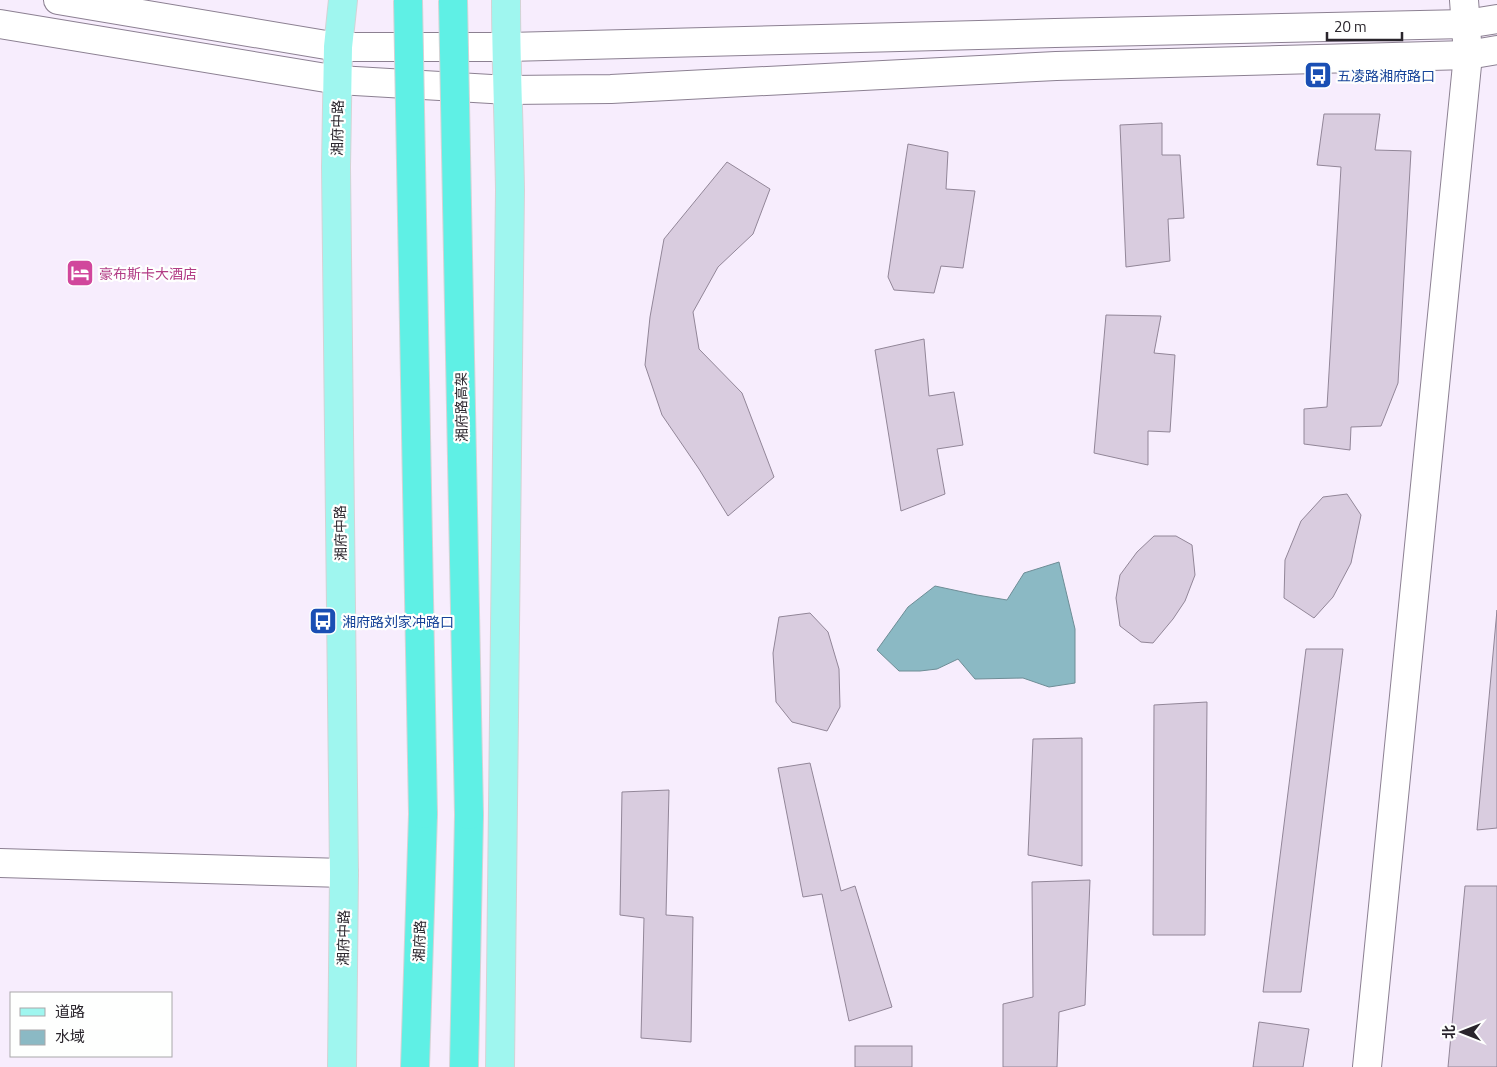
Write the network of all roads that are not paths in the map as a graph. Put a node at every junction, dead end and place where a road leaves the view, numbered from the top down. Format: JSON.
{"nodes":[{"id":1,"x":58,"y":0,"type":"edge"},
{"id":2,"x":343,"y":0,"type":"edge"},
{"id":3,"x":408,"y":0,"type":"edge"},
{"id":4,"x":453,"y":0,"type":"edge"},
{"id":5,"x":506,"y":0,"type":"edge"},
{"id":6,"x":1465,"y":12,"type":"edge"},
{"id":7,"x":1497,"y":19,"type":"edge"},
{"id":8,"x":0,"y":24,"type":"edge"},
{"id":9,"x":338,"y":46,"type":"junction"},
{"id":10,"x":506,"y":47,"type":"junction"},
{"id":11,"x":1497,"y":50,"type":"edge"},
{"id":12,"x":1468,"y":55,"type":"junction"},
{"id":13,"x":338,"y":80,"type":"junction"},
{"id":14,"x":508,"y":90,"type":"junction"},
{"id":15,"x":0,"y":864,"type":"edge"},
{"id":16,"x":344,"y":873,"type":"junction"},
{"id":17,"x":342,"y":1067,"type":"edge"},
{"id":18,"x":415,"y":1067,"type":"edge"},
{"id":19,"x":464,"y":1067,"type":"edge"},
{"id":20,"x":500,"y":1067,"type":"edge"},
{"id":21,"x":1368,"y":1067,"type":"edge"}],
"edges":[{"from":1,"to":9,"type":"street"},
{"from":2,"to":9,"type":"main road","name":"湘府中路"},
{"from":3,"to":18,"type":"highway","name":"湘府路","bridge":true},
{"from":4,"to":19,"type":"highway","name":"湘府路高架","bridge":true},
{"from":5,"to":10,"type":"main road"},
{"from":6,"to":7,"type":"street"},
{"from":6,"to":10,"type":"street"},
{"from":6,"to":12,"type":"street"},
{"from":8,"to":13,"type":"street"},
{"from":9,"to":10,"type":"street"},
{"from":9,"to":13,"type":"main road","name":"湘府中路"},
{"from":10,"to":14,"type":"main road"},
{"from":11,"to":12,"type":"street"},
{"from":12,"to":14,"type":"street"},
{"from":12,"to":21,"type":"street"},
{"from":13,"to":14,"type":"street"},
{"from":13,"to":16,"type":"main road","name":"湘府中路"},
{"from":14,"to":20,"type":"main road"},
{"from":15,"to":16,"type":"street"},
{"from":16,"to":17,"type":"main road","name":"湘府中路"}]}
